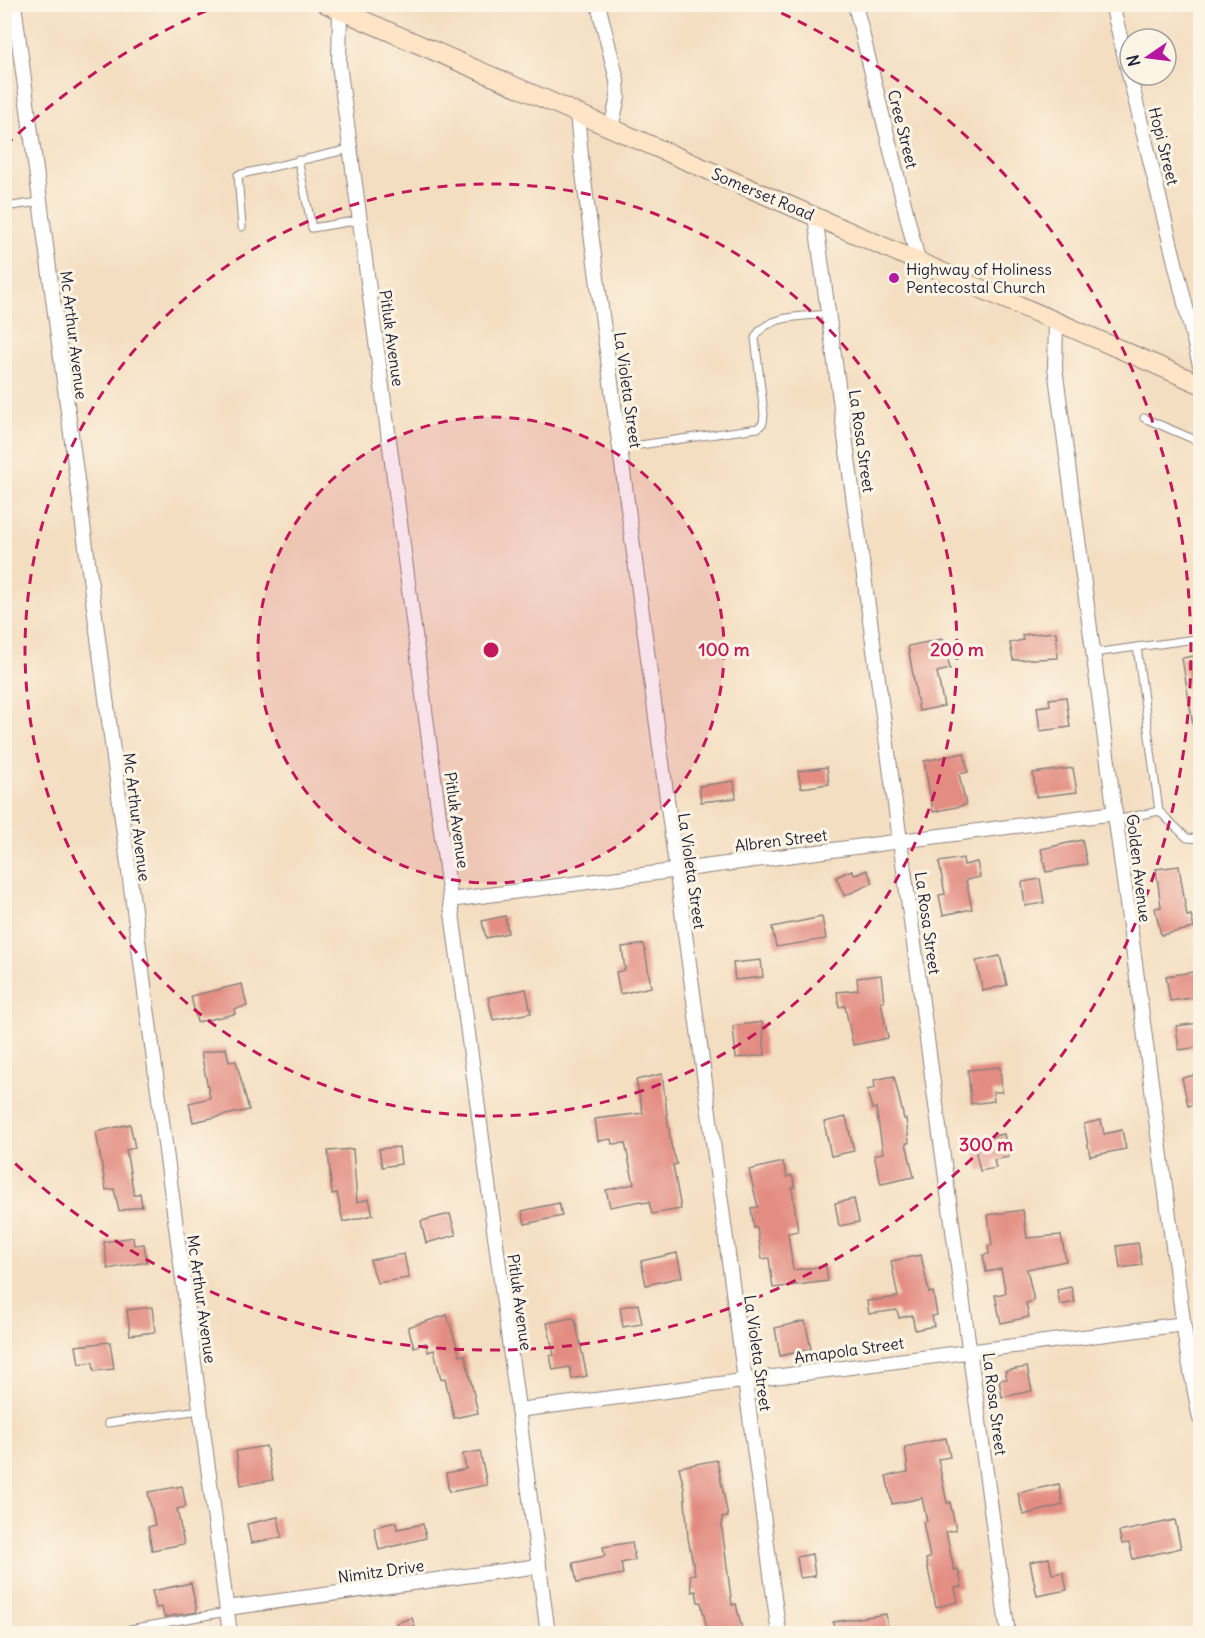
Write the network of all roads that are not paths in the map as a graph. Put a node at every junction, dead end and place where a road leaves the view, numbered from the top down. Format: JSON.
{"nodes":[{"id":1,"x":14,"y":4,"type":"edge"},
{"id":2,"x":598,"y":4,"type":"edge"},
{"id":3,"x":855,"y":4,"type":"edge"},
{"id":4,"x":1112,"y":4,"type":"edge"},
{"id":5,"x":333,"y":8,"type":"edge"},
{"id":6,"x":577,"y":113,"type":"junction"},
{"id":7,"x":611,"y":128,"type":"junction"},
{"id":8,"x":351,"y":149,"type":"junction"},
{"id":9,"x":298,"y":160,"type":"junction"},
{"id":10,"x":40,"y":202,"type":"junction"},
{"id":11,"x":4,"y":207,"type":"edge"},
{"id":12,"x":815,"y":216,"type":"junction"},
{"id":13,"x":360,"y":220,"type":"junction"},
{"id":14,"x":242,"y":227,"type":"dead end"},
{"id":15,"x":918,"y":261,"type":"junction"},
{"id":16,"x":828,"y":314,"type":"junction"},
{"id":17,"x":1056,"y":321,"type":"junction"},
{"id":18,"x":1200,"y":365,"type":"edge"},
{"id":19,"x":1200,"y":384,"type":"edge"},
{"id":20,"x":1144,"y":418,"type":"dead end"},
{"id":21,"x":1200,"y":442,"type":"edge"},
{"id":22,"x":620,"y":448,"type":"junction"},
{"id":23,"x":1196,"y":639,"type":"dead end"},
{"id":24,"x":1137,"y":647,"type":"junction"},
{"id":25,"x":1094,"y":653,"type":"junction"},
{"id":26,"x":1159,"y":811,"type":"junction"},
{"id":27,"x":1116,"y":816,"type":"junction"},
{"id":28,"x":1200,"y":840,"type":"edge"},
{"id":29,"x":900,"y":841,"type":"junction"},
{"id":30,"x":675,"y":870,"type":"junction"},
{"id":31,"x":450,"y":900,"type":"junction"},
{"id":32,"x":1184,"y":1324,"type":"junction"},
{"id":33,"x":971,"y":1349,"type":"junction"},
{"id":34,"x":745,"y":1380,"type":"junction"},
{"id":35,"x":200,"y":1410,"type":"junction"},
{"id":36,"x":518,"y":1410,"type":"junction"},
{"id":37,"x":1200,"y":1419,"type":"edge"},
{"id":38,"x":108,"y":1423,"type":"dead end"},
{"id":39,"x":539,"y":1566,"type":"junction"},
{"id":40,"x":227,"y":1610,"type":"junction"},
{"id":41,"x":130,"y":1629,"type":"dead end"},
{"id":42,"x":230,"y":1634,"type":"edge"},
{"id":43,"x":548,"y":1634,"type":"edge"},
{"id":44,"x":779,"y":1634,"type":"edge"},
{"id":45,"x":1008,"y":1634,"type":"edge"}],
"edges":[{"from":1,"to":10,"type":"street","name":"Mc Arthur Avenue"},
{"from":2,"to":7,"type":"street"},
{"from":3,"to":15,"type":"street","name":"Cree Street"},
{"from":4,"to":18,"type":"street","name":"Hopi Street"},
{"from":5,"to":6,"type":"main road","name":"Somerset Road"},
{"from":5,"to":8,"type":"street","name":"Pitluk Avenue"},
{"from":6,"to":7,"type":"main road","name":"Somerset Road"},
{"from":6,"to":22,"type":"street","name":"La Violeta Street"},
{"from":7,"to":12,"type":"main road","name":"Somerset Road"},
{"from":8,"to":9,"type":"lane"},
{"from":8,"to":13,"type":"street","name":"Pitluk Avenue"},
{"from":9,"to":13,"type":"lane"},
{"from":9,"to":14,"type":"lane"},
{"from":10,"to":11,"type":"lane"},
{"from":10,"to":35,"type":"street","name":"Mc Arthur Avenue"},
{"from":12,"to":15,"type":"main road","name":"Somerset Road"},
{"from":12,"to":16,"type":"street","name":"La Rosa Street"},
{"from":13,"to":31,"type":"street","name":"Pitluk Avenue"},
{"from":15,"to":17,"type":"main road","name":"Somerset Road"},
{"from":16,"to":22,"type":"lane"},
{"from":16,"to":29,"type":"street","name":"La Rosa Street"},
{"from":17,"to":19,"type":"main road","name":"Somerset Road"},
{"from":17,"to":25,"type":"street","name":"Golden Avenue"},
{"from":20,"to":21,"type":"lane"},
{"from":22,"to":30,"type":"street","name":"La Violeta Street"},
{"from":23,"to":24,"type":"lane"},
{"from":24,"to":25,"type":"lane"},
{"from":24,"to":26,"type":"lane"},
{"from":25,"to":27,"type":"street","name":"Golden Avenue"},
{"from":26,"to":27,"type":"lane"},
{"from":26,"to":28,"type":"lane"},
{"from":27,"to":29,"type":"street","name":"Albren Street"},
{"from":27,"to":32,"type":"street","name":"Golden Avenue"},
{"from":29,"to":30,"type":"street","name":"Albren Street"},
{"from":29,"to":33,"type":"street","name":"La Rosa Street"},
{"from":30,"to":31,"type":"street","name":"Albren Street"},
{"from":30,"to":34,"type":"street","name":"La Violeta Street"},
{"from":31,"to":36,"type":"street","name":"Pitluk Avenue"},
{"from":32,"to":33,"type":"street","name":"Amapola Street"},
{"from":32,"to":37,"type":"street","name":"Golden Avenue"},
{"from":33,"to":34,"type":"street","name":"Amapola Street"},
{"from":33,"to":45,"type":"street","name":"La Rosa Street"},
{"from":34,"to":36,"type":"street","name":"Amapola Street"},
{"from":34,"to":44,"type":"street","name":"La Violeta Street"},
{"from":35,"to":38,"type":"lane"},
{"from":35,"to":40,"type":"street","name":"Mc Arthur Avenue"},
{"from":36,"to":39,"type":"street","name":"Pitluk Avenue"},
{"from":39,"to":40,"type":"street","name":"Nimitz Drive"},
{"from":39,"to":43,"type":"street","name":"Pitluk Avenue"},
{"from":40,"to":41,"type":"lane"},
{"from":40,"to":42,"type":"street","name":"Mc Arthur Avenue"}]}
